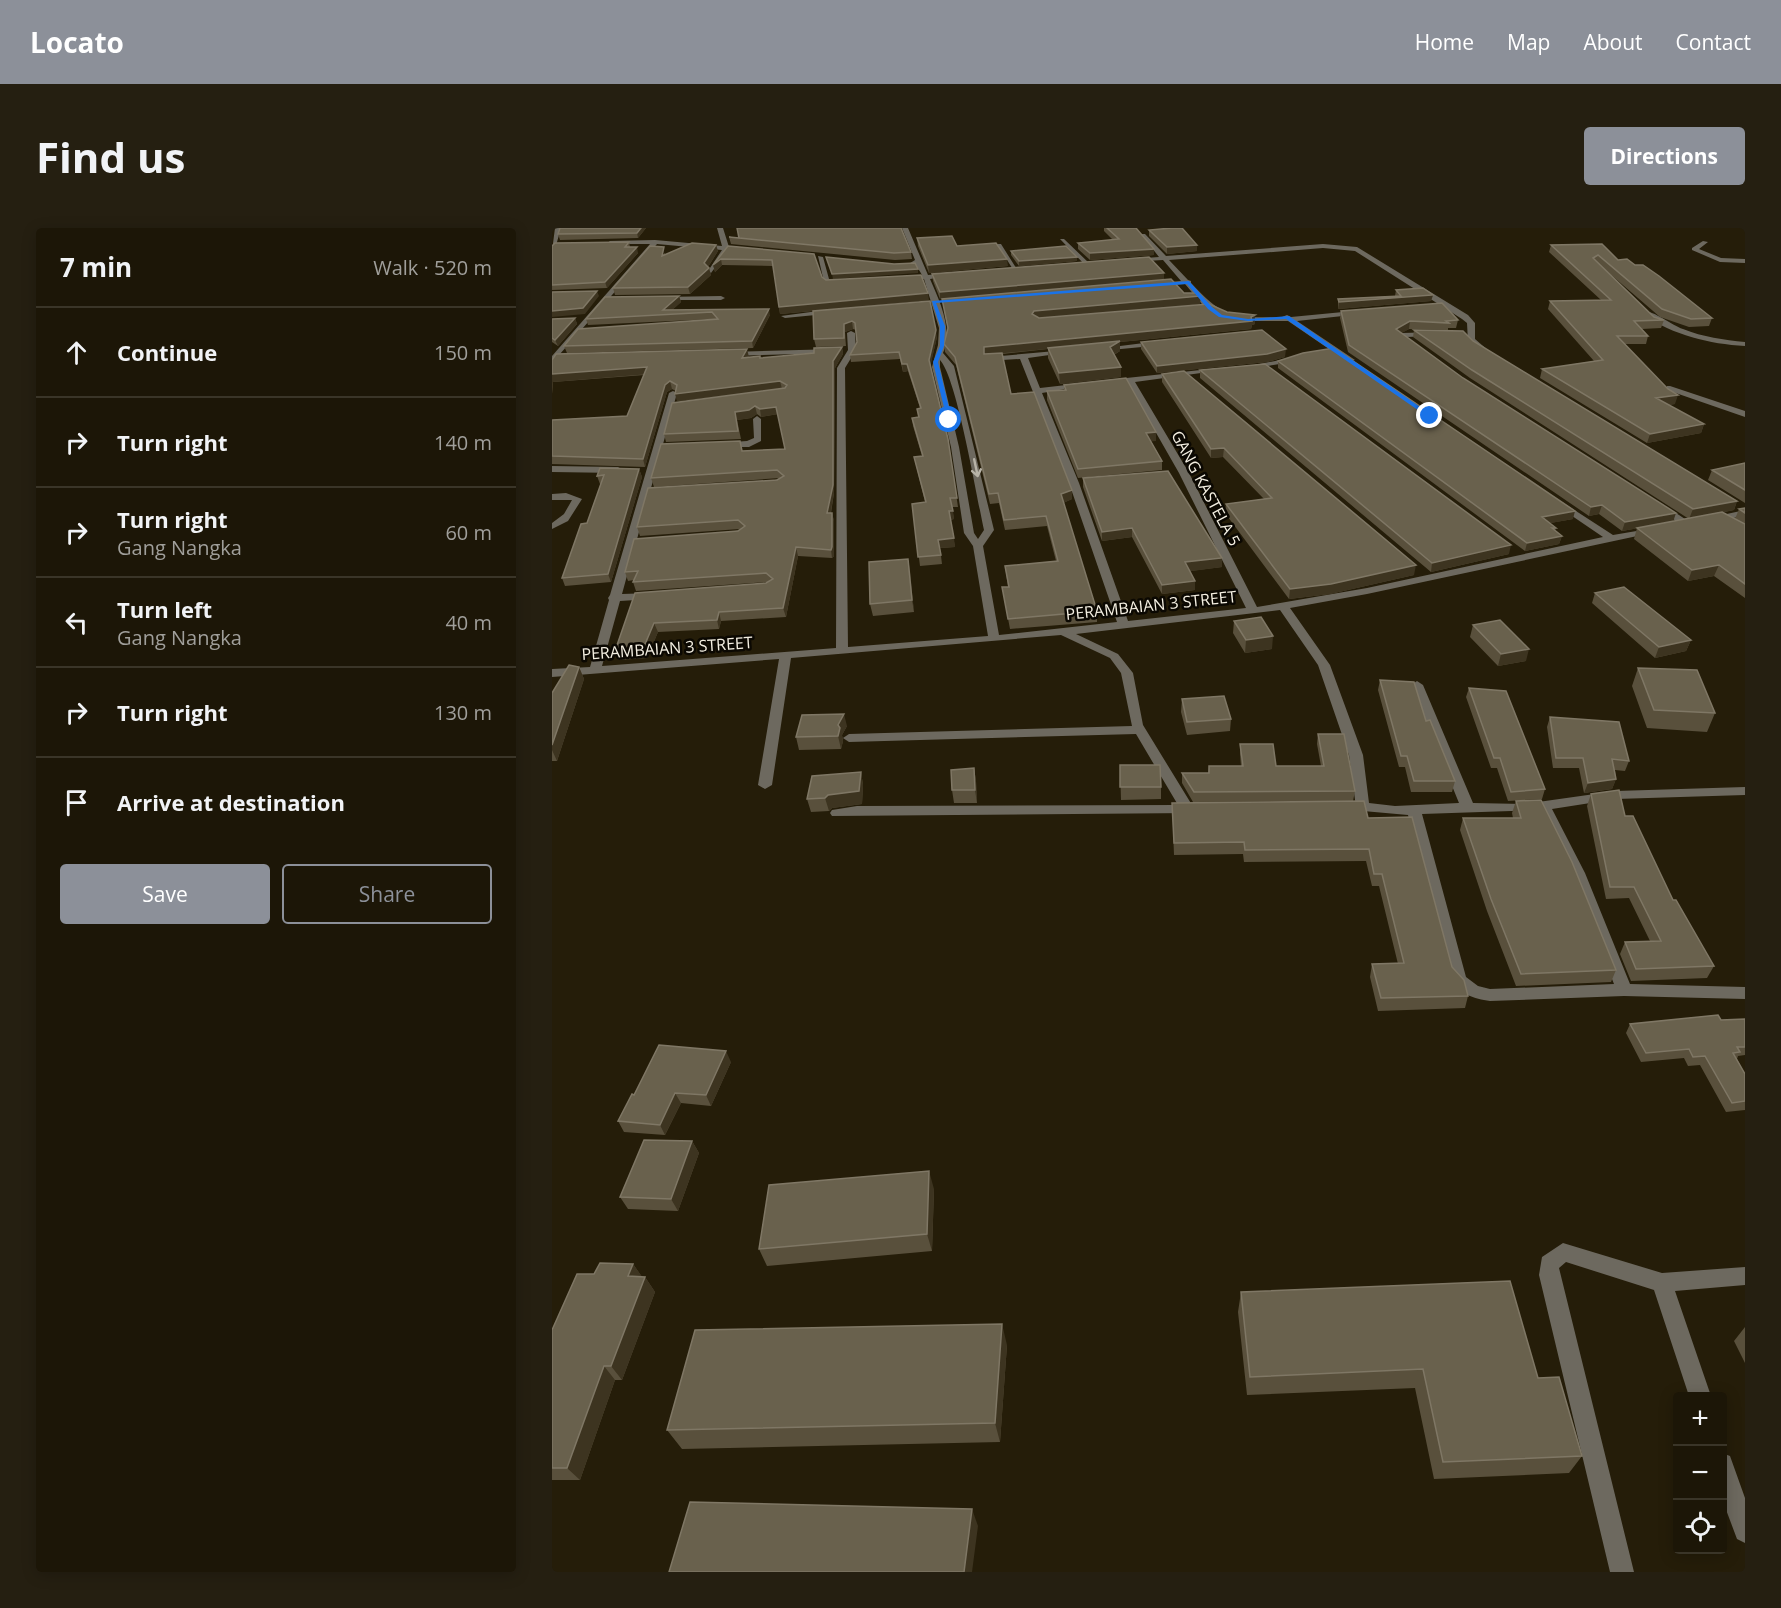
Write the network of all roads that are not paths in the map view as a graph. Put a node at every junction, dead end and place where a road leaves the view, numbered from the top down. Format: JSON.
{"nodes":[{"id":1,"x":558,"y":228,"type":"edge"},
{"id":2,"x":720,"y":228,"type":"edge"},
{"id":3,"x":905,"y":228,"type":"edge"},
{"id":4,"x":606,"y":235,"type":"edge"},
{"id":5,"x":1143,"y":235,"type":"edge"},
{"id":6,"x":1062,"y":240,"type":"dead end"},
{"id":7,"x":655,"y":242,"type":"junction"},
{"id":8,"x":1706,"y":242,"type":"dead end"},
{"id":9,"x":563,"y":243,"type":"edge"},
{"id":10,"x":552,"y":245,"type":"edge"},
{"id":11,"x":999,"y":245,"type":"edge"},
{"id":12,"x":726,"y":248,"type":"junction"},
{"id":13,"x":750,"y":250,"type":"edge"},
{"id":14,"x":808,"y":256,"type":"edge"},
{"id":15,"x":820,"y":257,"type":"junction"},
{"id":16,"x":830,"y":258,"type":"edge"},
{"id":17,"x":1167,"y":258,"type":"junction"},
{"id":18,"x":1126,"y":261,"type":"edge"},
{"id":19,"x":1745,"y":261,"type":"edge"},
{"id":20,"x":919,"y":263,"type":"junction"},
{"id":21,"x":1087,"y":264,"type":"junction"},
{"id":22,"x":1096,"y":264,"type":"edge"},
{"id":23,"x":902,"y":265,"type":"edge"},
{"id":24,"x":1075,"y":265,"type":"edge"},
{"id":25,"x":711,"y":271,"type":"edge"},
{"id":26,"x":1007,"y":271,"type":"edge"},
{"id":27,"x":958,"y":274,"type":"edge"},
{"id":28,"x":926,"y":277,"type":"junction"},
{"id":29,"x":903,"y":279,"type":"edge"},
{"id":30,"x":859,"y":282,"type":"edge"},
{"id":31,"x":1189,"y":282,"type":"junction"},
{"id":32,"x":1143,"y":286,"type":"edge"},
{"id":33,"x":610,"y":292,"type":"junction"},
{"id":34,"x":598,"y":293,"type":"edge"},
{"id":35,"x":721,"y":298,"type":"dead end"},
{"id":36,"x":604,"y":299,"type":"junction"},
{"id":37,"x":616,"y":299,"type":"edge"},
{"id":38,"x":651,"y":299,"type":"edge"},
{"id":39,"x":945,"y":301,"type":"edge"},
{"id":40,"x":934,"y":302,"type":"junction"},
{"id":41,"x":923,"y":303,"type":"edge"},
{"id":42,"x":1448,"y":306,"type":"junction"},
{"id":43,"x":1436,"y":307,"type":"edge"},
{"id":44,"x":1639,"y":307,"type":"edge"},
{"id":45,"x":1210,"y":308,"type":"junction"},
{"id":46,"x":1198,"y":309,"type":"edge"},
{"id":47,"x":839,"y":311,"type":"edge"},
{"id":48,"x":1368,"y":312,"type":"edge"},
{"id":49,"x":785,"y":316,"type":"edge"},
{"id":50,"x":1287,"y":317,"type":"junction"},
{"id":51,"x":589,"y":318,"type":"junction"},
{"id":52,"x":571,"y":319,"type":"edge"},
{"id":53,"x":1248,"y":320,"type":"junction"},
{"id":54,"x":1256,"y":327,"type":"edge"},
{"id":55,"x":578,"y":331,"type":"junction"},
{"id":56,"x":590,"y":331,"type":"edge"},
{"id":57,"x":851,"y":333,"type":"edge"},
{"id":58,"x":1449,"y":334,"type":"edge"},
{"id":59,"x":1459,"y":335,"type":"edge"},
{"id":60,"x":1469,"y":335,"type":"junction"},
{"id":61,"x":1170,"y":342,"type":"edge"},
{"id":62,"x":1745,"y":344,"type":"edge"},
{"id":63,"x":852,"y":350,"type":"junction"},
{"id":64,"x":1076,"y":351,"type":"edge"},
{"id":65,"x":1087,"y":351,"type":"edge"},
{"id":66,"x":1420,"y":351,"type":"edge"},
{"id":67,"x":1287,"y":352,"type":"edge"},
{"id":68,"x":715,"y":354,"type":"edge"},
{"id":69,"x":939,"y":354,"type":"junction"},
{"id":70,"x":557,"y":356,"type":"edge"},
{"id":71,"x":1023,"y":356,"type":"junction"},
{"id":72,"x":1497,"y":358,"type":"edge"},
{"id":73,"x":989,"y":359,"type":"edge"},
{"id":74,"x":1267,"y":366,"type":"junction"},
{"id":75,"x":1363,"y":369,"type":"edge"},
{"id":76,"x":1276,"y":372,"type":"edge"},
{"id":77,"x":1186,"y":374,"type":"junction"},
{"id":78,"x":1130,"y":380,"type":"junction"},
{"id":79,"x":1195,"y":381,"type":"edge"},
{"id":80,"x":1670,"y":388,"type":"edge"},
{"id":81,"x":1037,"y":391,"type":"junction"},
{"id":82,"x":673,"y":393,"type":"edge"},
{"id":83,"x":1745,"y":414,"type":"edge"},
{"id":84,"x":757,"y":419,"type":"edge"},
{"id":85,"x":706,"y":446,"type":"edge"},
{"id":86,"x":971,"y":446,"type":"junction"},
{"id":87,"x":658,"y":447,"type":"junction"},
{"id":88,"x":670,"y":447,"type":"edge"},
{"id":89,"x":955,"y":447,"type":"junction"},
{"id":90,"x":552,"y":470,"type":"edge"},
{"id":91,"x":628,"y":471,"type":"edge"},
{"id":92,"x":639,"y":471,"type":"edge"},
{"id":93,"x":651,"y":472,"type":"junction"},
{"id":94,"x":1184,"y":473,"type":"junction"},
{"id":95,"x":1173,"y":474,"type":"edge"},
{"id":96,"x":1085,"y":482,"type":"edge"},
{"id":97,"x":1074,"y":483,"type":"junction"},
{"id":98,"x":552,"y":497,"type":"edge"},
{"id":99,"x":1647,"y":498,"type":"edge"},
{"id":100,"x":1554,"y":499,"type":"edge"},
{"id":101,"x":1736,"y":504,"type":"edge"},
{"id":102,"x":1745,"y":512,"type":"edge"},
{"id":103,"x":1719,"y":517,"type":"junction"},
{"id":104,"x":1686,"y":523,"type":"junction"},
{"id":105,"x":552,"y":526,"type":"edge"},
{"id":106,"x":1737,"y":528,"type":"edge"},
{"id":107,"x":1611,"y":538,"type":"junction"},
{"id":108,"x":978,"y":546,"type":"junction"},
{"id":109,"x":661,"y":595,"type":"edge"},
{"id":110,"x":613,"y":598,"type":"junction"},
{"id":111,"x":1284,"y":607,"type":"junction"},
{"id":112,"x":1253,"y":611,"type":"junction"},
{"id":113,"x":1124,"y":626,"type":"junction"},
{"id":114,"x":1061,"y":631,"type":"junction"},
{"id":115,"x":994,"y":639,"type":"junction"},
{"id":116,"x":842,"y":651,"type":"junction"},
{"id":117,"x":785,"y":656,"type":"junction"},
{"id":118,"x":595,"y":669,"type":"junction"},
{"id":119,"x":552,"y":673,"type":"edge"},
{"id":120,"x":1417,"y":685,"type":"edge"},
{"id":121,"x":1140,"y":730,"type":"junction"},
{"id":122,"x":849,"y":738,"type":"dead end"},
{"id":123,"x":765,"y":785,"type":"dead end"},
{"id":124,"x":1745,"y":791,"type":"edge"},
{"id":125,"x":1543,"y":805,"type":"junction"},
{"id":126,"x":1467,"y":807,"type":"junction"},
{"id":127,"x":1188,"y":809,"type":"junction"},
{"id":128,"x":1212,"y":809,"type":"edge"},
{"id":129,"x":1414,"y":810,"type":"junction"},
{"id":130,"x":837,"y":813,"type":"dead end"},
{"id":131,"x":1624,"y":990,"type":"junction"},
{"id":132,"x":1743,"y":997,"type":"edge"},
{"id":133,"x":1745,"y":1276,"type":"edge"},
{"id":134,"x":1662,"y":1283,"type":"junction"},
{"id":135,"x":1699,"y":1392,"type":"edge"},
{"id":136,"x":1727,"y":1479,"type":"edge"},
{"id":137,"x":1745,"y":1531,"type":"edge"},
{"id":138,"x":1622,"y":1572,"type":"edge"}],
"edges":[{"from":1,"to":10,"type":"street"},
{"from":2,"to":12,"type":"street"},
{"from":3,"to":20,"type":"street"},
{"from":4,"to":7,"type":"street"},
{"from":5,"to":17,"type":"street"},
{"from":6,"to":21,"type":"street"},
{"from":7,"to":12,"type":"street"},
{"from":7,"to":33,"type":"street"},
{"from":8,"to":19,"type":"street"},
{"from":9,"to":10,"type":"street"},
{"from":11,"to":26,"type":"street"},
{"from":12,"to":13,"type":"street"},
{"from":12,"to":25,"type":"street"},
{"from":14,"to":15,"type":"street"},
{"from":15,"to":16,"type":"street"},
{"from":15,"to":30,"type":"street"},
{"from":17,"to":18,"type":"street"},
{"from":17,"to":31,"type":"street"},
{"from":17,"to":42,"type":"street"},
{"from":20,"to":23,"type":"street"},
{"from":20,"to":28,"type":"street"},
{"from":21,"to":22,"type":"street"},
{"from":21,"to":24,"type":"street"},
{"from":27,"to":28,"type":"street"},
{"from":28,"to":29,"type":"street"},
{"from":28,"to":40,"type":"street"},
{"from":31,"to":32,"type":"street"},
{"from":31,"to":45,"type":"street"},
{"from":33,"to":34,"type":"street"},
{"from":33,"to":36,"type":"street"},
{"from":35,"to":38,"type":"street"},
{"from":36,"to":37,"type":"street"},
{"from":36,"to":51,"type":"street"},
{"from":39,"to":40,"type":"street"},
{"from":40,"to":41,"type":"street"},
{"from":40,"to":69,"type":"street"},
{"from":42,"to":43,"type":"street"},
{"from":42,"to":60,"type":"street"},
{"from":44,"to":62,"type":"street"},
{"from":45,"to":46,"type":"street"},
{"from":45,"to":53,"type":"street"},
{"from":47,"to":49,"type":"street"},
{"from":48,"to":50,"type":"street"},
{"from":50,"to":53,"type":"street"},
{"from":50,"to":75,"type":"street"},
{"from":51,"to":52,"type":"street"},
{"from":51,"to":55,"type":"street"},
{"from":53,"to":54,"type":"street"},
{"from":55,"to":56,"type":"street"},
{"from":55,"to":70,"type":"street"},
{"from":57,"to":63,"type":"street"},
{"from":58,"to":66,"type":"street"},
{"from":59,"to":60,"type":"street"},
{"from":60,"to":72,"type":"street"},
{"from":61,"to":65,"type":"street"},
{"from":63,"to":68,"type":"street"},
{"from":63,"to":116,"type":"street"},
{"from":64,"to":71,"type":"street"},
{"from":67,"to":74,"type":"street"},
{"from":69,"to":86,"type":"street"},
{"from":69,"to":89,"type":"street"},
{"from":71,"to":73,"type":"street"},
{"from":71,"to":81,"type":"street"},
{"from":74,"to":76,"type":"street"},
{"from":74,"to":77,"type":"street"},
{"from":77,"to":78,"type":"street"},
{"from":77,"to":79,"type":"street"},
{"from":78,"to":81,"type":"street"},
{"from":78,"to":94,"type":"street","name":"GANG KASTELA 5"},
{"from":80,"to":83,"type":"street"},
{"from":81,"to":97,"type":"street"},
{"from":82,"to":87,"type":"street"},
{"from":84,"to":85,"type":"street"},
{"from":86,"to":89,"type":"street"},
{"from":86,"to":108,"type":"street","one_way":true},
{"from":87,"to":88,"type":"street"},
{"from":87,"to":93,"type":"street"},
{"from":89,"to":108,"type":"street"},
{"from":90,"to":91,"type":"street"},
{"from":92,"to":93,"type":"street"},
{"from":93,"to":110,"type":"street"},
{"from":94,"to":95,"type":"street"},
{"from":94,"to":112,"type":"street","name":"GANG KASTELA 5"},
{"from":96,"to":97,"type":"street"},
{"from":97,"to":113,"type":"street"},
{"from":98,"to":105,"type":"street"},
{"from":99,"to":104,"type":"street"},
{"from":100,"to":107,"type":"street"},
{"from":101,"to":102,"type":"street"},
{"from":102,"to":103,"type":"street","name":"PERAMBAIAN 3 STREET"},
{"from":103,"to":104,"type":"street","name":"PERAMBAIAN 3 STREET"},
{"from":103,"to":106,"type":"street"},
{"from":104,"to":107,"type":"street","name":"PERAMBAIAN 3 STREET"},
{"from":107,"to":111,"type":"street","name":"PERAMBAIAN 3 STREET"},
{"from":108,"to":115,"type":"street"},
{"from":109,"to":110,"type":"street"},
{"from":110,"to":118,"type":"street"},
{"from":111,"to":112,"type":"street","name":"PERAMBAIAN 3 STREET"},
{"from":111,"to":129,"type":"street"},
{"from":112,"to":113,"type":"street","name":"PERAMBAIAN 3 STREET"},
{"from":113,"to":114,"type":"street","name":"PERAMBAIAN 3 STREET"},
{"from":114,"to":115,"type":"street","name":"PERAMBAIAN 3 STREET"},
{"from":114,"to":121,"type":"street"},
{"from":115,"to":116,"type":"street","name":"PERAMBAIAN 3 STREET"},
{"from":116,"to":117,"type":"street","name":"PERAMBAIAN 3 STREET"},
{"from":117,"to":118,"type":"street","name":"PERAMBAIAN 3 STREET"},
{"from":117,"to":123,"type":"street"},
{"from":118,"to":119,"type":"street","name":"PERAMBAIAN 3 STREET"},
{"from":120,"to":126,"type":"street"},
{"from":121,"to":122,"type":"street"},
{"from":121,"to":127,"type":"street"},
{"from":124,"to":125,"type":"street"},
{"from":125,"to":126,"type":"street"},
{"from":125,"to":131,"type":"street"},
{"from":126,"to":129,"type":"street"},
{"from":127,"to":128,"type":"street"},
{"from":127,"to":130,"type":"street"},
{"from":129,"to":131,"type":"street"},
{"from":131,"to":132,"type":"street"},
{"from":133,"to":134,"type":"street"},
{"from":134,"to":135,"type":"street"},
{"from":134,"to":138,"type":"street"},
{"from":136,"to":137,"type":"street"}]}
